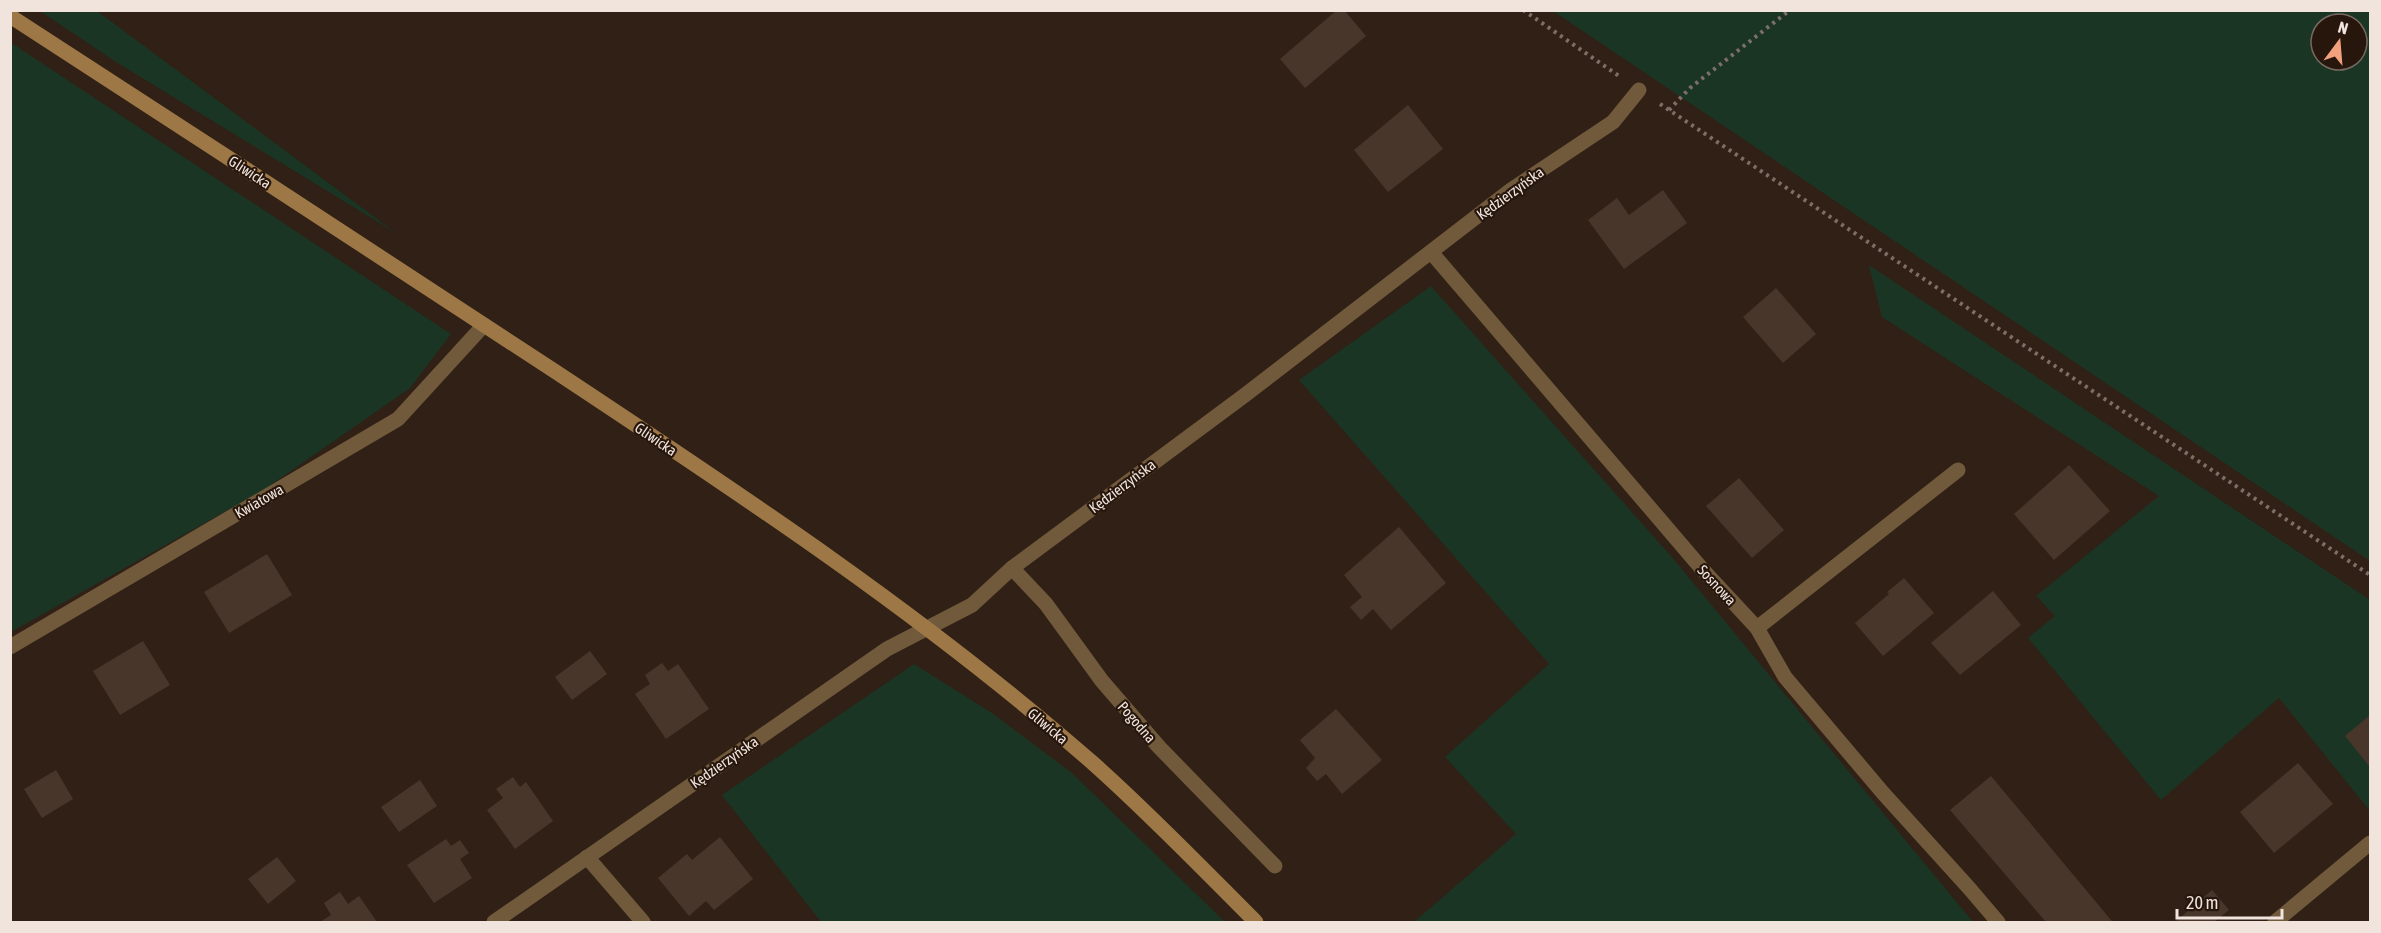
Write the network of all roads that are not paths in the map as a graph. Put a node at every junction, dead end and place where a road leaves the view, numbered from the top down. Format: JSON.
{"nodes":[{"id":1,"x":10,"y":16,"type":"edge"},
{"id":2,"x":1640,"y":90,"type":"road end"},
{"id":3,"x":1431,"y":252,"type":"junction"},
{"id":4,"x":484,"y":325,"type":"junction"},
{"id":5,"x":1958,"y":470,"type":"dead end"},
{"id":6,"x":1012,"y":568,"type":"junction"},
{"id":7,"x":928,"y":628,"type":"junction"},
{"id":8,"x":1757,"y":628,"type":"junction"},
{"id":9,"x":10,"y":647,"type":"edge"},
{"id":10,"x":2370,"y":843,"type":"edge"},
{"id":11,"x":587,"y":857,"type":"junction"},
{"id":12,"x":1275,"y":866,"type":"dead end"},
{"id":13,"x":494,"y":922,"type":"edge"},
{"id":14,"x":643,"y":922,"type":"edge"},
{"id":15,"x":1256,"y":922,"type":"edge"},
{"id":16,"x":1998,"y":922,"type":"edge"},
{"id":17,"x":2275,"y":922,"type":"edge"}],
"edges":[{"from":1,"to":4,"type":"main road","name":"Gliwicka"},
{"from":2,"to":3,"type":"street","name":"Kędzierzyńska"},
{"from":3,"to":6,"type":"street","name":"Kędzierzyńska"},
{"from":3,"to":8,"type":"street","name":"Sosnowa"},
{"from":4,"to":7,"type":"main road","name":"Gliwicka"},
{"from":4,"to":9,"type":"street","name":"Kwiatowa"},
{"from":5,"to":8,"type":"street"},
{"from":6,"to":7,"type":"street","name":"Kędzierzyńska"},
{"from":6,"to":12,"type":"street","name":"Pogodna"},
{"from":7,"to":11,"type":"street","name":"Kędzierzyńska"},
{"from":7,"to":15,"type":"main road","name":"Gliwicka"},
{"from":8,"to":16,"type":"street","name":"Sosnowa"},
{"from":10,"to":17,"type":"street"},
{"from":11,"to":13,"type":"street","name":"Kędzierzyńska"},
{"from":11,"to":14,"type":"street"}]}
